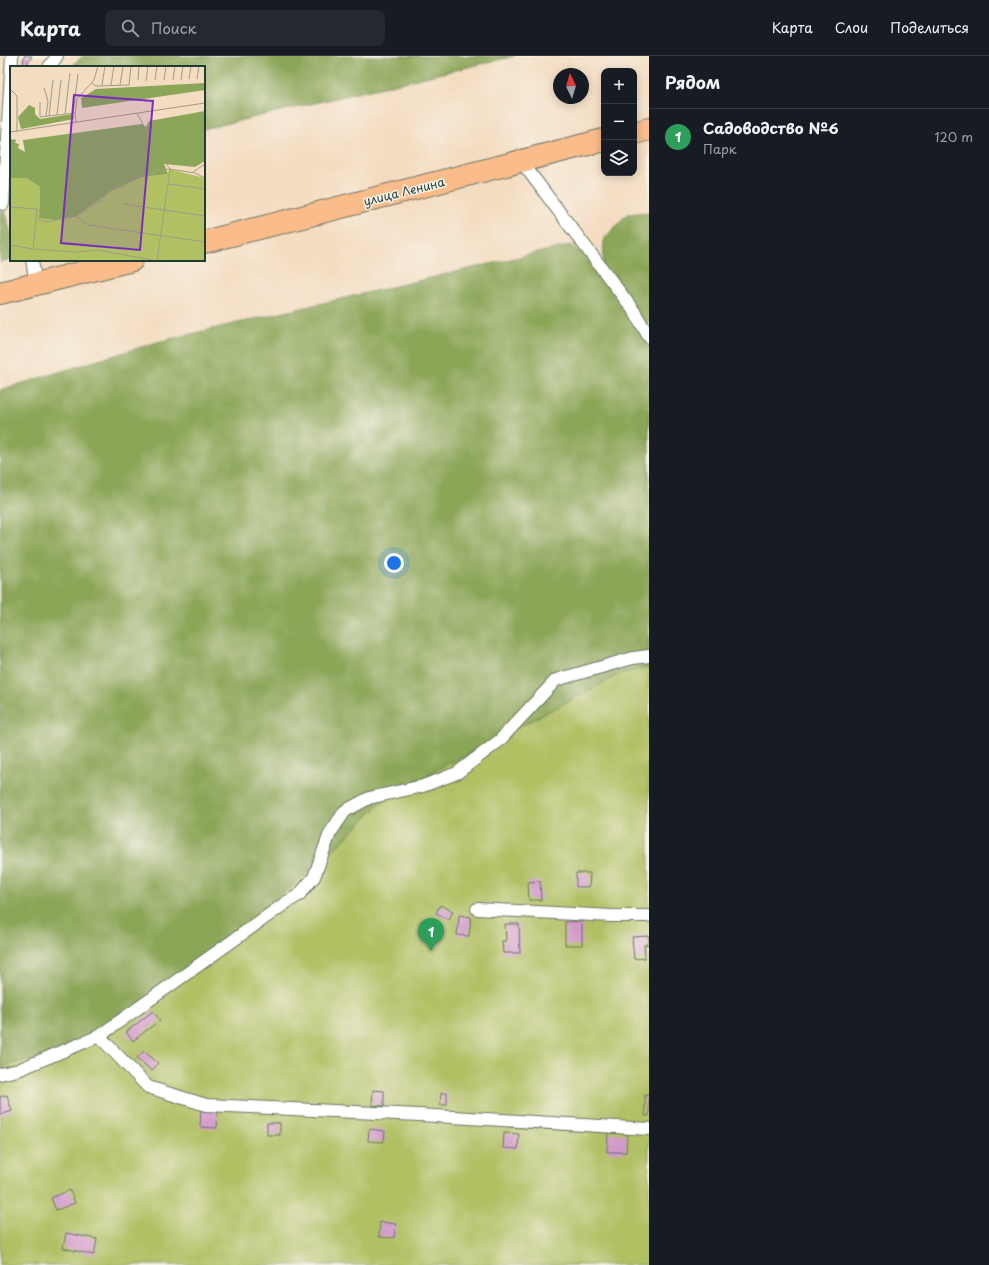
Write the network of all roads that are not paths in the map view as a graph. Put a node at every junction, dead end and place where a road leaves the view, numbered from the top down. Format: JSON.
{"nodes":[{"id":1,"x":12,"y":56,"type":"edge"},
{"id":2,"x":57,"y":56,"type":"edge"},
{"id":3,"x":12,"y":66,"type":"edge"},
{"id":4,"x":50,"y":66,"type":"edge"},
{"id":5,"x":10,"y":99,"type":"edge"},
{"id":6,"x":649,"y":129,"type":"edge"},
{"id":7,"x":637,"y":132,"type":"edge"},
{"id":8,"x":601,"y":141,"type":"edge"},
{"id":9,"x":521,"y":161,"type":"junction"},
{"id":10,"x":5,"y":205,"type":"edge"},
{"id":11,"x":205,"y":242,"type":"edge"},
{"id":12,"x":32,"y":261,"type":"edge"},
{"id":13,"x":128,"y":261,"type":"edge"},
{"id":14,"x":36,"y":284,"type":"junction"},
{"id":15,"x":0,"y":293,"type":"edge"},
{"id":16,"x":649,"y":337,"type":"edge"},
{"id":17,"x":649,"y":656,"type":"edge"},
{"id":18,"x":477,"y":909,"type":"dead end"},
{"id":19,"x":649,"y":916,"type":"edge"},
{"id":20,"x":99,"y":1036,"type":"junction"},
{"id":21,"x":0,"y":1074,"type":"edge"},
{"id":22,"x":649,"y":1129,"type":"edge"}],
"edges":[{"from":1,"to":3,"type":"lane"},
{"from":2,"to":4,"type":"lane"},
{"from":5,"to":10,"type":"lane"},
{"from":6,"to":7,"type":"main road"},
{"from":8,"to":9,"type":"main road","name":"улица Ленина"},
{"from":9,"to":11,"type":"main road","name":"улица Ленина"},
{"from":9,"to":16,"type":"lane"},
{"from":12,"to":14,"type":"lane"},
{"from":13,"to":14,"type":"main road"},
{"from":14,"to":15,"type":"main road"},
{"from":17,"to":20,"type":"lane"},
{"from":18,"to":19,"type":"lane"},
{"from":20,"to":21,"type":"lane"},
{"from":20,"to":22,"type":"lane"}]}
